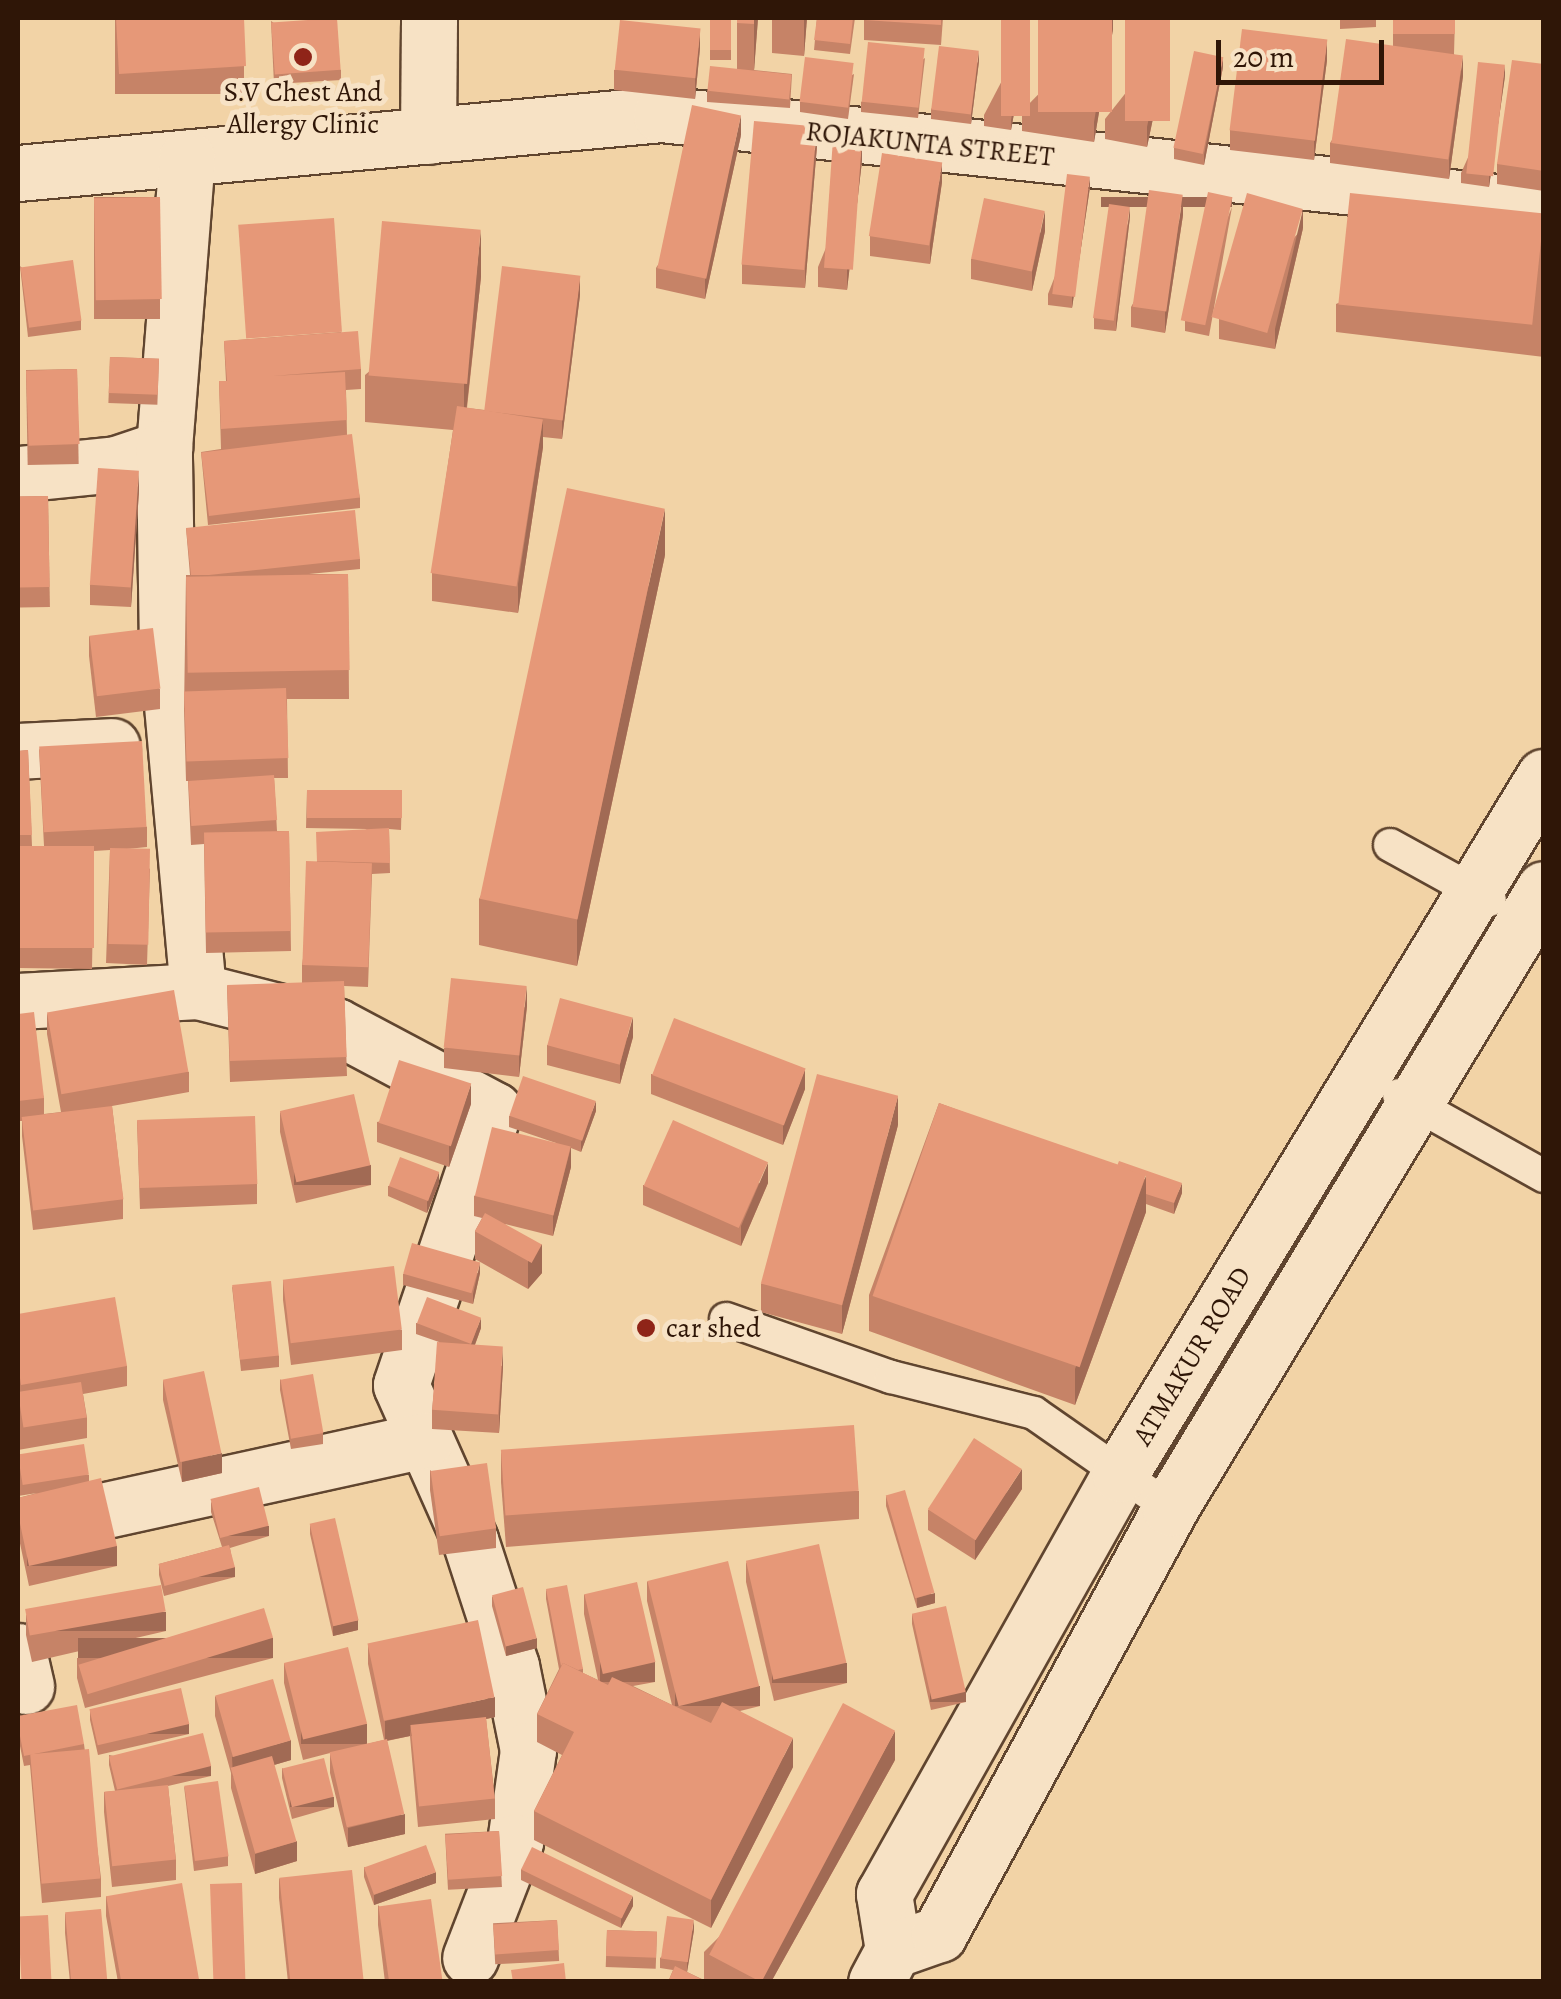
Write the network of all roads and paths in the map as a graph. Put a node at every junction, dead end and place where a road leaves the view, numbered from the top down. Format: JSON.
{"nodes":[{"id":1,"x":428,"y":18,"type":"edge"},
{"id":2,"x":428,"y":136,"type":"junction"},
{"id":3,"x":187,"y":158,"type":"junction"},
{"id":4,"x":18,"y":173,"type":"edge"},
{"id":5,"x":1544,"y":207,"type":"edge"},
{"id":6,"x":164,"y":448,"type":"junction"},
{"id":7,"x":18,"y":474,"type":"edge"},
{"id":8,"x":175,"y":743,"type":"junction"},
{"id":9,"x":18,"y":751,"type":"edge"},
{"id":10,"x":1544,"y":777,"type":"edge"},
{"id":11,"x":1390,"y":844,"type":"dead end"},
{"id":12,"x":1474,"y":891,"type":"junction"},
{"id":13,"x":1534,"y":904,"type":"edge"},
{"id":14,"x":198,"y":991,"type":"junction"},
{"id":15,"x":18,"y":1001,"type":"edge"},
{"id":16,"x":1362,"y":1075,"type":"junction"},
{"id":17,"x":1418,"y":1106,"type":"junction"},
{"id":18,"x":1544,"y":1176,"type":"edge"},
{"id":19,"x":726,"y":1320,"type":"dead end"},
{"id":20,"x":425,"y":1440,"type":"junction"},
{"id":21,"x":1120,"y":1474,"type":"junction"},
{"id":22,"x":1170,"y":1508,"type":"junction"},
{"id":23,"x":88,"y":1514,"type":"edge"},
{"id":24,"x":470,"y":1958,"type":"dead end"},
{"id":25,"x":885,"y":1966,"type":"edge"}],
"edges":[{"from":1,"to":2,"type":"street"},
{"from":2,"to":3,"type":"street","name":"ROJAKUNTA STREET"},
{"from":2,"to":5,"type":"street","name":"ROJAKUNTA STREET"},
{"from":3,"to":4,"type":"street","name":"ROJAKUNTA STREET"},
{"from":3,"to":6,"type":"street"},
{"from":6,"to":7,"type":"street"},
{"from":6,"to":8,"type":"street"},
{"from":8,"to":9,"type":"street"},
{"from":8,"to":14,"type":"street"},
{"from":10,"to":12,"type":"street","name":"ATMAKUR ROAD"},
{"from":11,"to":12,"type":"lane"},
{"from":12,"to":13,"type":"lane"},
{"from":12,"to":16,"type":"street","name":"ATMAKUR ROAD"},
{"from":13,"to":17,"type":"street"},
{"from":14,"to":15,"type":"street"},
{"from":14,"to":20,"type":"street"},
{"from":16,"to":17,"type":"lane"},
{"from":16,"to":21,"type":"street","name":"ATMAKUR ROAD"},
{"from":17,"to":18,"type":"lane"},
{"from":17,"to":22,"type":"street"},
{"from":19,"to":21,"type":"lane"},
{"from":20,"to":23,"type":"street"},
{"from":20,"to":24,"type":"street"},
{"from":21,"to":22,"type":"lane"},
{"from":21,"to":25,"type":"street","name":"ATMAKUR ROAD"},
{"from":22,"to":25,"type":"street"}]}
